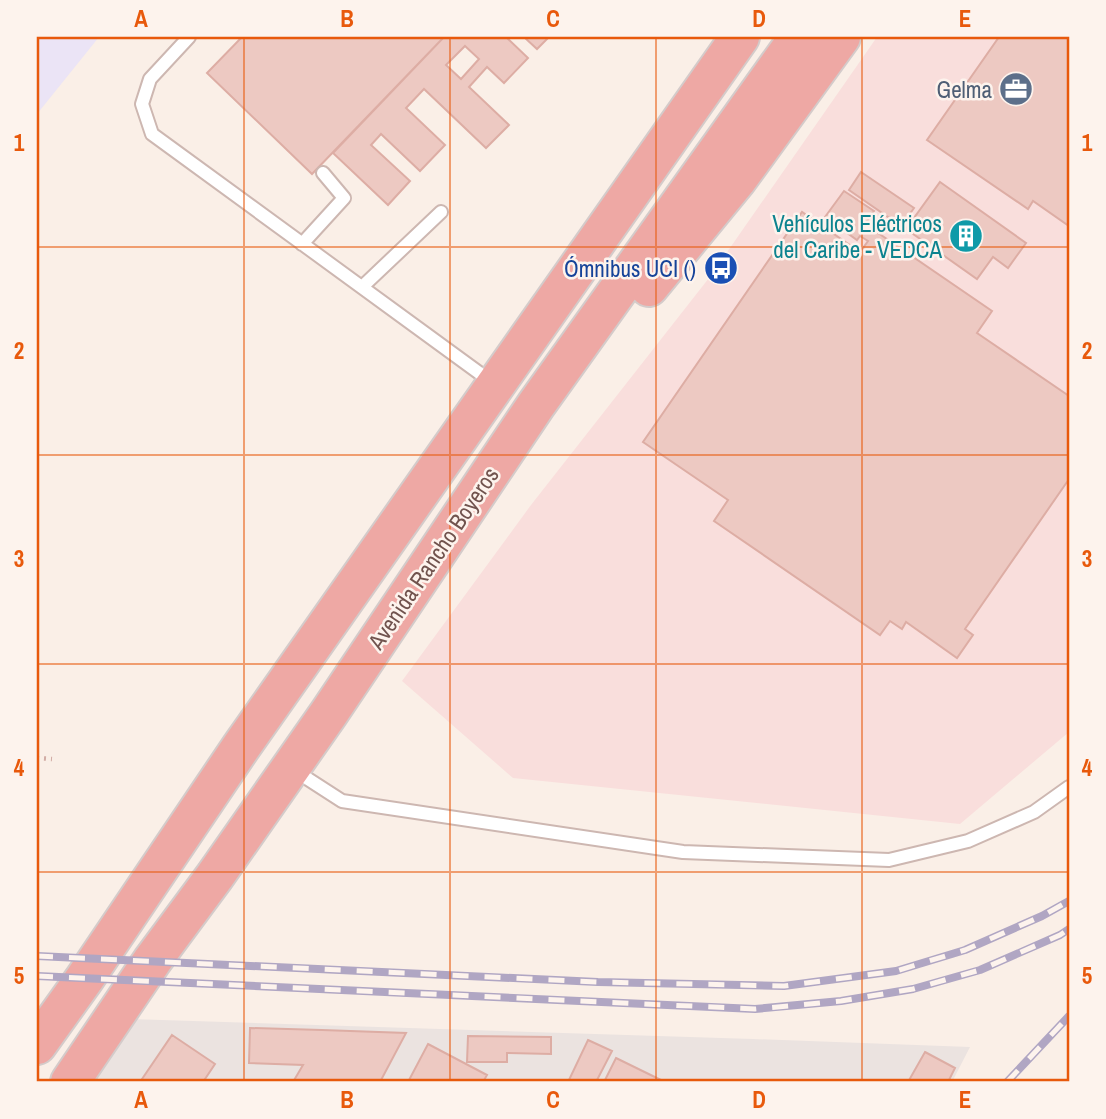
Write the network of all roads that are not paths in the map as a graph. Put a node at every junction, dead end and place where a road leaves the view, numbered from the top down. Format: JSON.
{"nodes":[{"id":1,"x":189,"y":37,"type":"edge"},
{"id":2,"x":740,"y":37,"type":"edge"},
{"id":3,"x":799,"y":37,"type":"edge"},
{"id":4,"x":841,"y":37,"type":"edge"},
{"id":5,"x":323,"y":173,"type":"dead end"},
{"id":6,"x":441,"y":212,"type":"dead end"},
{"id":7,"x":302,"y":244,"type":"junction"},
{"id":8,"x":362,"y":287,"type":"junction"},
{"id":9,"x":496,"y":385,"type":"junction"},
{"id":10,"x":536,"y":405,"type":"junction"},
{"id":11,"x":290,"y":768,"type":"junction"},
{"id":12,"x":1069,"y":788,"type":"edge"},
{"id":13,"x":37,"y":1045,"type":"edge"},
{"id":14,"x":70,"y":1082,"type":"edge"}],
"edges":[{"from":1,"to":7,"type":"lane"},
{"from":2,"to":9,"type":"highway","name":"Avenida Rancho Boyeros"},
{"from":3,"to":10,"type":"highway","name":"Avenida Rancho Boyeros"},
{"from":4,"to":10,"type":"highway"},
{"from":5,"to":7,"type":"lane"},
{"from":6,"to":8,"type":"lane"},
{"from":7,"to":8,"type":"lane"},
{"from":8,"to":9,"type":"lane"},
{"from":9,"to":13,"type":"highway","name":"Avenida Rancho Boyeros"},
{"from":10,"to":11,"type":"highway","name":"Avenida Rancho Boyeros"},
{"from":11,"to":12,"type":"lane"},
{"from":11,"to":14,"type":"highway","name":"Avenida Rancho Boyeros"}]}
